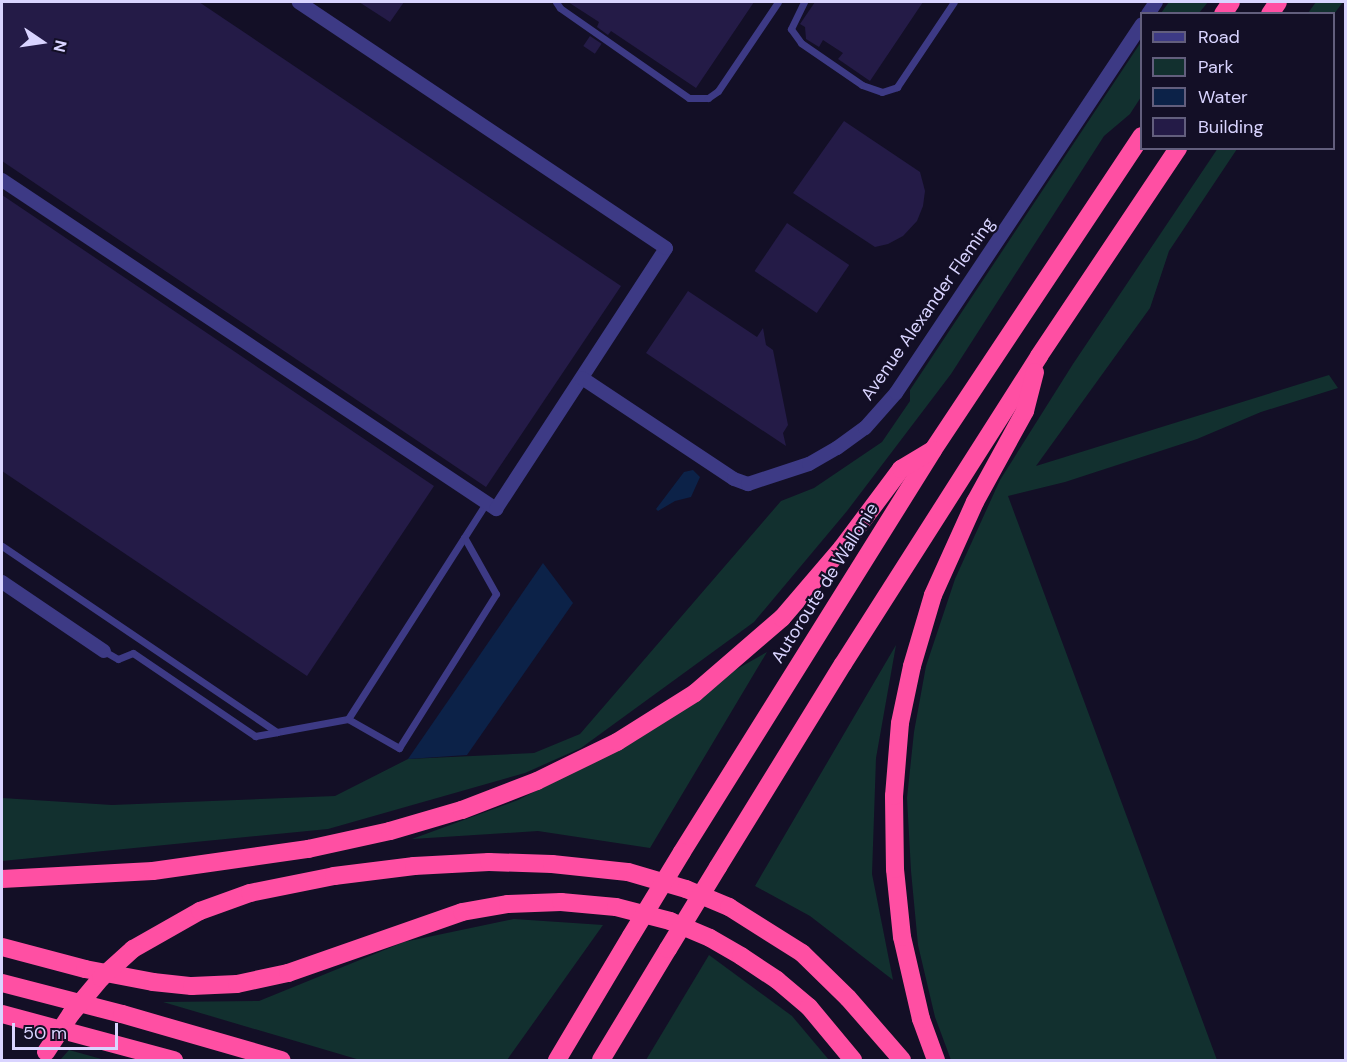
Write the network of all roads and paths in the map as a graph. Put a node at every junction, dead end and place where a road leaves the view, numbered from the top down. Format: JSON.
{"nodes":[{"id":1,"x":299,"y":2,"type":"edge"},
{"id":2,"x":556,"y":2,"type":"edge"},
{"id":3,"x":778,"y":2,"type":"edge"},
{"id":4,"x":804,"y":2,"type":"edge"},
{"id":5,"x":954,"y":2,"type":"edge"},
{"id":6,"x":1140,"y":27,"type":"edge"},
{"id":7,"x":1140,"y":139,"type":"edge"},
{"id":8,"x":1177,"y":150,"type":"edge"},
{"id":9,"x":2,"y":180,"type":"edge"},
{"id":10,"x":1040,"y":356,"type":"junction"},
{"id":11,"x":582,"y":378,"type":"junction"},
{"id":12,"x":933,"y":450,"type":"junction"},
{"id":13,"x":487,"y":502,"type":"junction"},
{"id":14,"x":464,"y":537,"type":"junction"},
{"id":15,"x":2,"y":546,"type":"edge"},
{"id":16,"x":2,"y":582,"type":"edge"},
{"id":17,"x":104,"y":651,"type":"joint"},
{"id":18,"x":348,"y":719,"type":"junction"},
{"id":19,"x":277,"y":732,"type":"junction"},
{"id":20,"x":2,"y":879,"type":"edge"},
{"id":21,"x":2,"y":947,"type":"edge"},
{"id":22,"x":2,"y":983,"type":"edge"},
{"id":23,"x":2,"y":1014,"type":"edge"},
{"id":24,"x":44,"y":1056,"type":"edge"},
{"id":25,"x":174,"y":1060,"type":"edge"},
{"id":26,"x":281,"y":1060,"type":"edge"},
{"id":27,"x":557,"y":1060,"type":"edge"},
{"id":28,"x":601,"y":1060,"type":"edge"},
{"id":29,"x":853,"y":1060,"type":"edge"},
{"id":30,"x":902,"y":1060,"type":"edge"},
{"id":31,"x":936,"y":1060,"type":"edge"}],
"edges":[{"from":1,"to":11,"type":"street"},
{"from":2,"to":3,"type":"lane"},
{"from":4,"to":5,"type":"lane"},
{"from":6,"to":11,"type":"street","name":"Avenue Alexander Fleming"},
{"from":7,"to":12,"type":"highway","name":"Autoroute de Wallonie"},
{"from":8,"to":10,"type":"highway"},
{"from":9,"to":13,"type":"street"},
{"from":10,"to":28,"type":"highway","bridge":true},
{"from":10,"to":31,"type":"highway"},
{"from":11,"to":13,"type":"street"},
{"from":12,"to":20,"type":"highway"},
{"from":12,"to":27,"type":"highway","name":"Autoroute de Wallonie","bridge":true},
{"from":13,"to":14,"type":"lane"},
{"from":14,"to":18,"type":"lane"},
{"from":14,"to":18,"type":"lane"},
{"from":15,"to":19,"type":"lane"},
{"from":16,"to":17,"type":"street"},
{"from":17,"to":19,"type":"lane"},
{"from":18,"to":19,"type":"lane"},
{"from":21,"to":29,"type":"highway"},
{"from":22,"to":26,"type":"highway"},
{"from":23,"to":25,"type":"highway"},
{"from":24,"to":30,"type":"highway","bridge":true}]}
